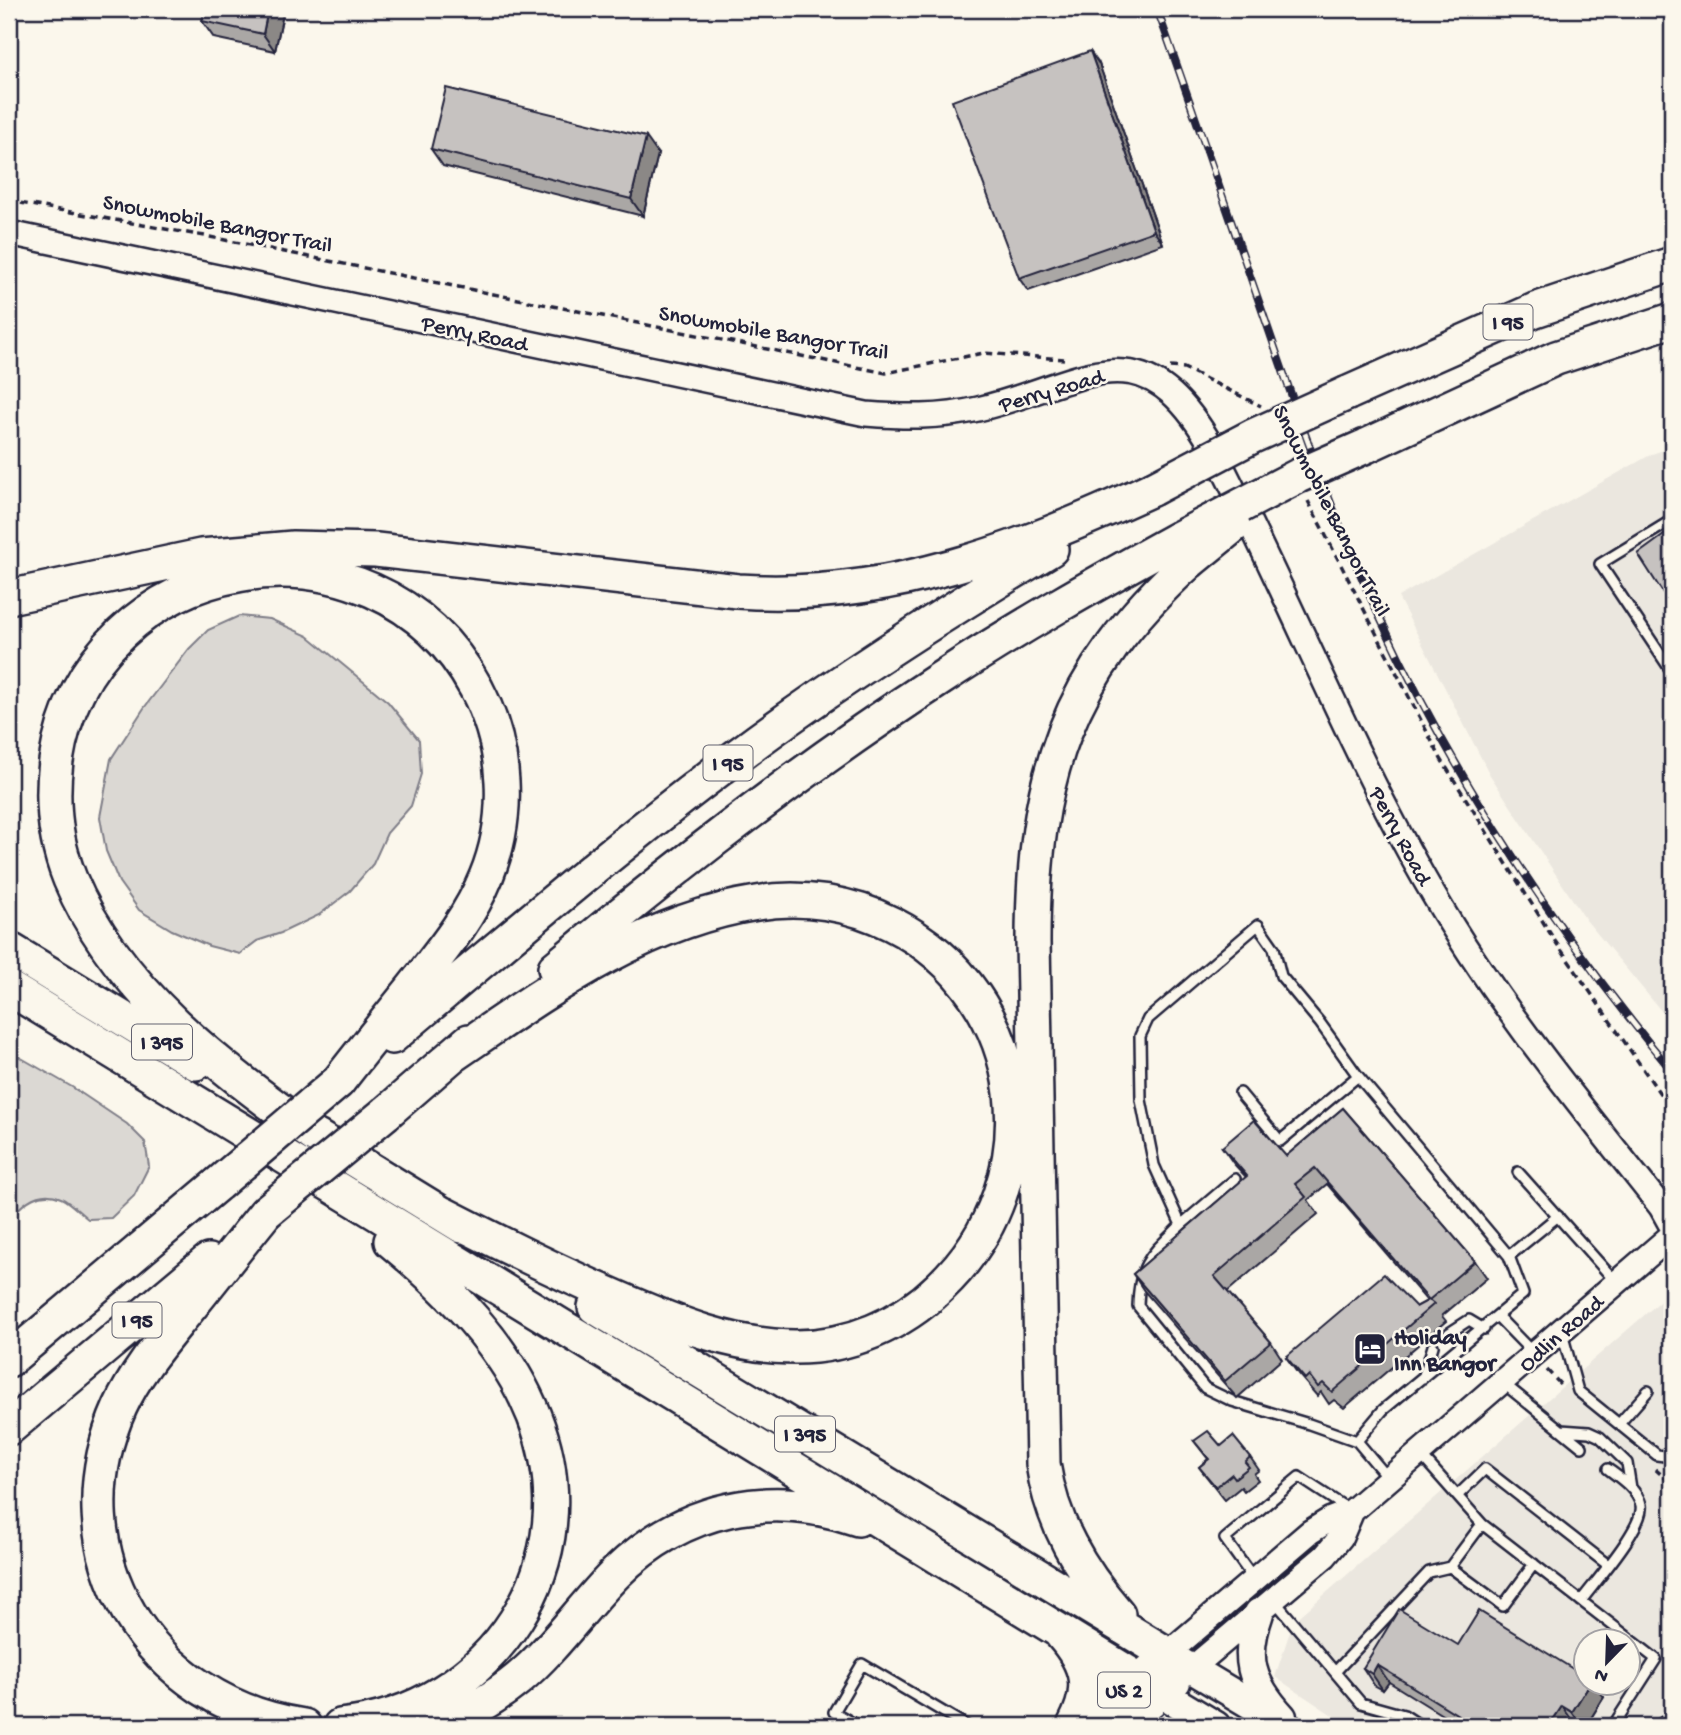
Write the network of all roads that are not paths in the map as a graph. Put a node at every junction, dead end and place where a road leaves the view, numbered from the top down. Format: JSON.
{"nodes":[{"id":1,"x":9,"y":233,"type":"edge"},
{"id":2,"x":1672,"y":264,"type":"edge"},
{"id":3,"x":1672,"y":320,"type":"edge"},
{"id":4,"x":1152,"y":489,"type":"junction"},
{"id":5,"x":1672,"y":520,"type":"edge"},
{"id":6,"x":1183,"y":550,"type":"junction"},
{"id":7,"x":9,"y":597,"type":"edge"},
{"id":8,"x":1672,"y":672,"type":"edge"},
{"id":9,"x":9,"y":949,"type":"edge"},
{"id":10,"x":9,"y":988,"type":"edge"},
{"id":11,"x":9,"y":1006,"type":"edge"},
{"id":12,"x":453,"y":1055,"type":"junction"},
{"id":13,"x":1357,"y":1076,"type":"junction"},
{"id":14,"x":158,"y":1079,"type":"junction"},
{"id":15,"x":338,"y":1083,"type":"junction"},
{"id":16,"x":1240,"y":1093,"type":"dead end"},
{"id":17,"x":315,"y":1136,"type":"junction"},
{"id":18,"x":288,"y":1158,"type":"junction"},
{"id":19,"x":1518,"y":1172,"type":"dead end"},
{"id":20,"x":1235,"y":1179,"type":"edge"},
{"id":21,"x":266,"y":1212,"type":"junction"},
{"id":22,"x":443,"y":1214,"type":"junction"},
{"id":23,"x":1558,"y":1216,"type":"junction"},
{"id":24,"x":1181,"y":1225,"type":"junction"},
{"id":25,"x":1672,"y":1227,"type":"edge"},
{"id":26,"x":1672,"y":1235,"type":"edge"},
{"id":27,"x":1509,"y":1256,"type":"junction"},
{"id":28,"x":130,"y":1258,"type":"junction"},
{"id":29,"x":1617,"y":1283,"type":"junction"},
{"id":30,"x":1498,"y":1317,"type":"junction"},
{"id":31,"x":1484,"y":1329,"type":"junction"},
{"id":32,"x":1561,"y":1332,"type":"junction"},
{"id":33,"x":1449,"y":1333,"type":"dead end"},
{"id":34,"x":9,"y":1335,"type":"edge"},
{"id":35,"x":1433,"y":1346,"type":"dead end"},
{"id":36,"x":1534,"y":1354,"type":"junction"},
{"id":37,"x":9,"y":1360,"type":"edge"},
{"id":38,"x":1422,"y":1378,"type":"junction"},
{"id":39,"x":1502,"y":1382,"type":"junction"},
{"id":40,"x":1648,"y":1391,"type":"dead end"},
{"id":41,"x":1619,"y":1424,"type":"junction"},
{"id":42,"x":9,"y":1428,"type":"edge"},
{"id":43,"x":1561,"y":1430,"type":"junction"},
{"id":44,"x":1357,"y":1441,"type":"junction"},
{"id":45,"x":1582,"y":1447,"type":"dead end"},
{"id":46,"x":1419,"y":1454,"type":"junction"},
{"id":47,"x":1672,"y":1457,"type":"edge"},
{"id":48,"x":1608,"y":1469,"type":"dead end"},
{"id":49,"x":1389,"y":1480,"type":"junction"},
{"id":50,"x":1631,"y":1488,"type":"junction"},
{"id":51,"x":1457,"y":1496,"type":"junction"},
{"id":52,"x":1352,"y":1511,"type":"junction"},
{"id":53,"x":1482,"y":1524,"type":"junction"},
{"id":54,"x":910,"y":1539,"type":"junction"},
{"id":55,"x":1534,"y":1564,"type":"junction"},
{"id":56,"x":1608,"y":1565,"type":"junction"},
{"id":57,"x":1450,"y":1567,"type":"junction"},
{"id":58,"x":1254,"y":1579,"type":"junction"},
{"id":59,"x":1581,"y":1601,"type":"junction"},
{"id":60,"x":1266,"y":1606,"type":"junction"},
{"id":61,"x":1052,"y":1626,"type":"junction"},
{"id":62,"x":1139,"y":1637,"type":"junction"},
{"id":63,"x":1179,"y":1662,"type":"junction"},
{"id":64,"x":1335,"y":1672,"type":"junction"},
{"id":65,"x":1150,"y":1686,"type":"junction"},
{"id":66,"x":304,"y":1726,"type":"edge"},
{"id":67,"x":340,"y":1726,"type":"edge"},
{"id":68,"x":441,"y":1726,"type":"edge"},
{"id":69,"x":858,"y":1726,"type":"edge"},
{"id":70,"x":967,"y":1726,"type":"edge"},
{"id":71,"x":1074,"y":1726,"type":"edge"},
{"id":72,"x":1082,"y":1726,"type":"edge"},
{"id":73,"x":1124,"y":1726,"type":"edge"},
{"id":74,"x":1216,"y":1726,"type":"edge"},
{"id":75,"x":1289,"y":1726,"type":"edge"},
{"id":76,"x":1421,"y":1726,"type":"edge"},
{"id":77,"x":1613,"y":1726,"type":"edge"}],
"edges":[{"from":1,"to":25,"type":"street","name":"Perry Road"},
{"from":2,"to":4,"type":"highway","number":"I 95","bridge":true},
{"from":3,"to":6,"type":"highway","number":"I 95","bridge":true},
{"from":4,"to":7,"type":"highway"},
{"from":4,"to":15,"type":"highway","number":"I 95"},
{"from":5,"to":8,"type":"lane"},
{"from":6,"to":12,"type":"highway","number":"I 95"},
{"from":6,"to":62,"type":"highway"},
{"from":9,"to":17,"type":"highway","number":"I 395"},
{"from":10,"to":14,"type":"highway","number":"I 395"},
{"from":11,"to":14,"type":"highway"},
{"from":12,"to":21,"type":"highway","number":"I 95","bridge":true},
{"from":12,"to":22,"type":"highway"},
{"from":13,"to":16,"type":"lane"},
{"from":13,"to":24,"type":"lane"},
{"from":13,"to":27,"type":"lane"},
{"from":14,"to":18,"type":"highway","number":"I 395"},
{"from":15,"to":17,"type":"highway"},
{"from":15,"to":28,"type":"highway","number":"I 95","bridge":true},
{"from":17,"to":22,"type":"highway","number":"I 395"},
{"from":18,"to":54,"type":"highway","number":"I 395"},
{"from":18,"to":67,"type":"highway"},
{"from":19,"to":23,"type":"lane"},
{"from":20,"to":24,"type":"lane"},
{"from":21,"to":42,"type":"highway","number":"I 95"},
{"from":21,"to":66,"type":"highway"},
{"from":22,"to":62,"type":"highway","number":"I 395"},
{"from":23,"to":27,"type":"lane"},
{"from":23,"to":29,"type":"lane"},
{"from":24,"to":44,"type":"lane"},
{"from":26,"to":29,"type":"street","name":"Odlin Road"},
{"from":27,"to":30,"type":"lane"},
{"from":28,"to":34,"type":"highway"},
{"from":28,"to":37,"type":"highway","number":"I 95"},
{"from":29,"to":32,"type":"street","name":"Odlin Road"},
{"from":30,"to":31,"type":"lane"},
{"from":30,"to":36,"type":"lane"},
{"from":31,"to":33,"type":"lane"},
{"from":31,"to":38,"type":"lane"},
{"from":32,"to":36,"type":"street","name":"Odlin Road"},
{"from":32,"to":41,"type":"lane"},
{"from":35,"to":38,"type":"lane"},
{"from":36,"to":39,"type":"street","name":"Odlin Road"},
{"from":38,"to":44,"type":"lane"},
{"from":39,"to":43,"type":"lane"},
{"from":39,"to":46,"type":"street","name":"Odlin Road"},
{"from":40,"to":41,"type":"lane"},
{"from":41,"to":47,"type":"lane"},
{"from":43,"to":45,"type":"lane"},
{"from":43,"to":50,"type":"lane"},
{"from":44,"to":49,"type":"lane"},
{"from":46,"to":49,"type":"street","name":"Odlin Road"},
{"from":46,"to":51,"type":"lane"},
{"from":48,"to":50,"type":"lane"},
{"from":49,"to":52,"type":"street","name":"Odlin Road"},
{"from":50,"to":56,"type":"lane"},
{"from":51,"to":53,"type":"lane"},
{"from":51,"to":56,"type":"lane"},
{"from":52,"to":58,"type":"street","name":"Odlin Road"},
{"from":52,"to":58,"type":"lane"},
{"from":52,"to":60,"type":"street","name":"Odlin Road"},
{"from":53,"to":55,"type":"lane"},
{"from":53,"to":57,"type":"lane"},
{"from":54,"to":61,"type":"highway","number":"I 395"},
{"from":54,"to":68,"type":"highway"},
{"from":55,"to":57,"type":"lane"},
{"from":55,"to":59,"type":"lane"},
{"from":56,"to":59,"type":"lane"},
{"from":57,"to":64,"type":"lane"},
{"from":58,"to":63,"type":"street","name":"Odlin Road"},
{"from":59,"to":77,"type":"lane"},
{"from":60,"to":63,"type":"street","name":"Odlin Road"},
{"from":60,"to":64,"type":"lane"},
{"from":60,"to":75,"type":"main road"},
{"from":61,"to":65,"type":"highway","number":"I 395"},
{"from":61,"to":71,"type":"highway"},
{"from":62,"to":63,"type":"highway","number":"I 395"},
{"from":63,"to":65,"type":"main road","name":"Odlin Road","number":"US 2"},
{"from":63,"to":75,"type":"main road"},
{"from":64,"to":76,"type":"lane"},
{"from":65,"to":72,"type":"main road","name":"Odlin Road","number":"US 2"},
{"from":65,"to":73,"type":"main road","name":"Odlin Road"},
{"from":65,"to":74,"type":"main road"},
{"from":69,"to":70,"type":"lane"}]}
